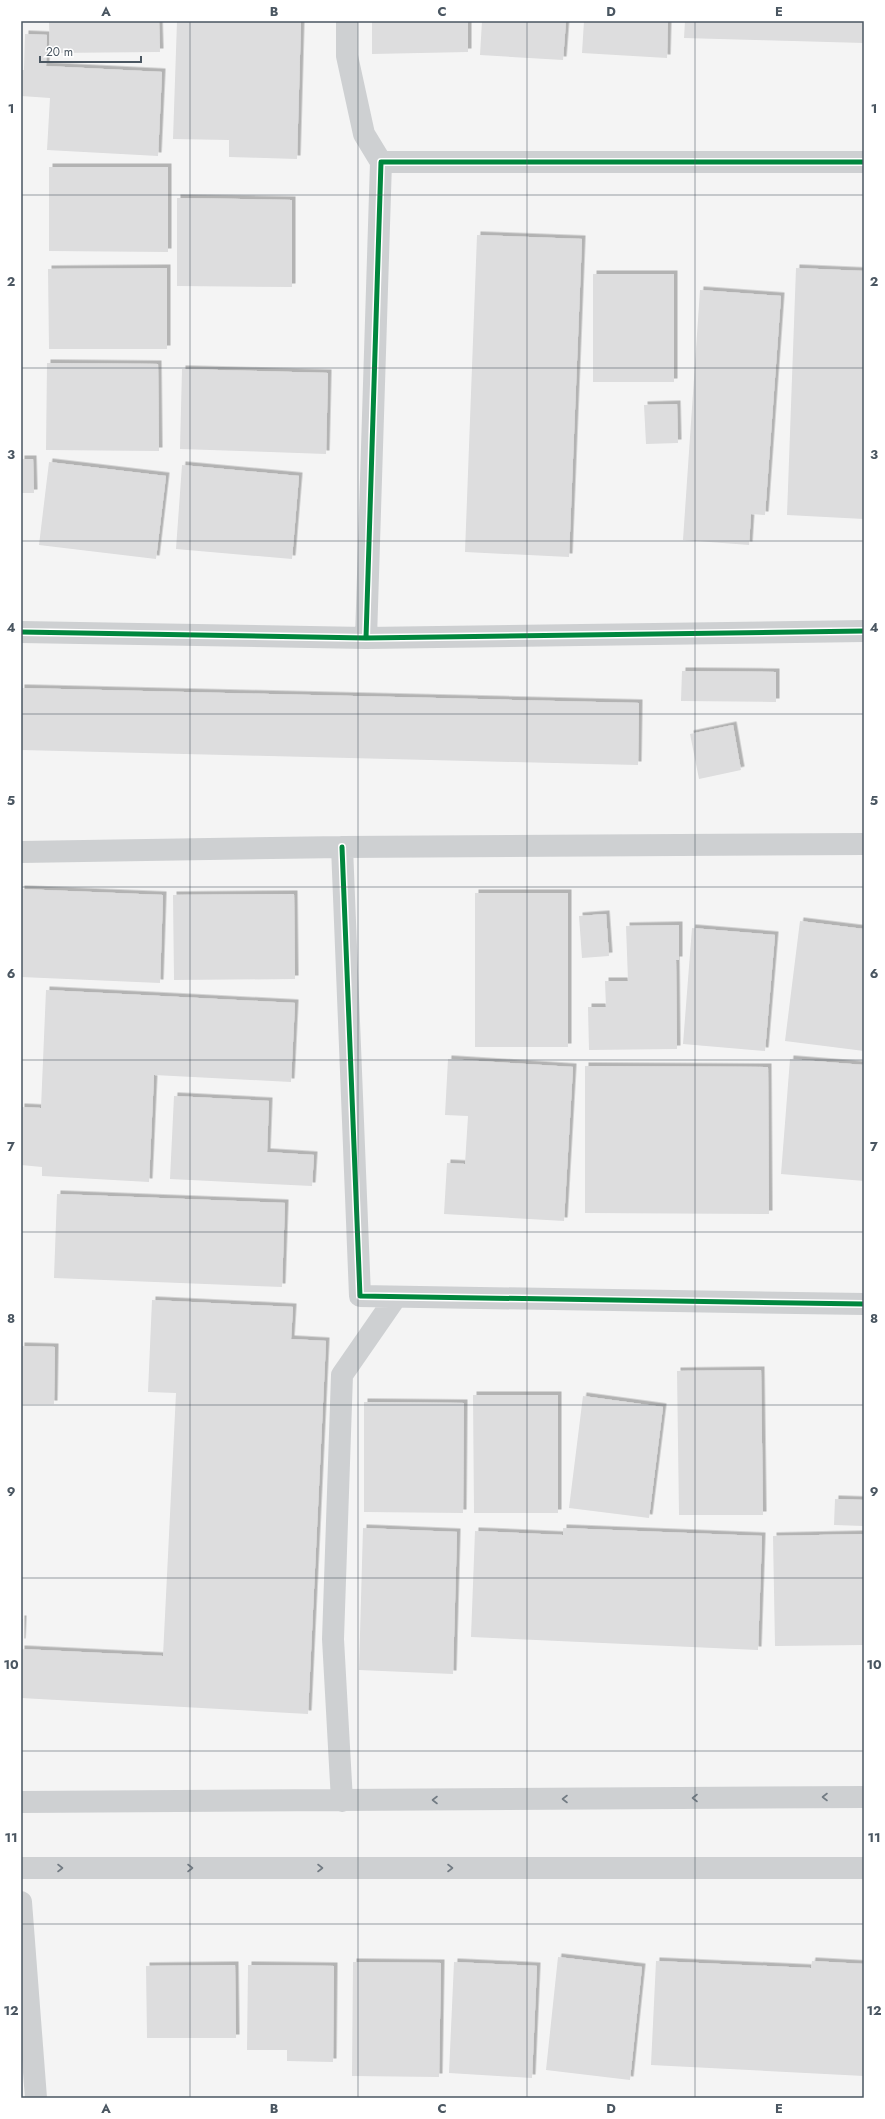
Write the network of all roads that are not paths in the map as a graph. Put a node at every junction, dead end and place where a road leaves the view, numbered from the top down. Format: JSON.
{"nodes":[{"id":1,"x":347,"y":21,"type":"edge"},
{"id":2,"x":381,"y":162,"type":"junction"},
{"id":3,"x":864,"y":162,"type":"edge"},
{"id":4,"x":864,"y":631,"type":"edge"},
{"id":5,"x":21,"y":632,"type":"edge"},
{"id":6,"x":366,"y":638,"type":"junction"},
{"id":7,"x":864,"y":844,"type":"edge"},
{"id":8,"x":342,"y":847,"type":"junction"},
{"id":9,"x":21,"y":852,"type":"edge"},
{"id":10,"x":396,"y":1297,"type":"junction"},
{"id":11,"x":864,"y":1304,"type":"edge"},
{"id":12,"x":864,"y":1797,"type":"edge"},
{"id":13,"x":342,"y":1800,"type":"junction"},
{"id":14,"x":21,"y":1802,"type":"edge"},
{"id":15,"x":21,"y":1868,"type":"edge"},
{"id":16,"x":864,"y":1868,"type":"edge"},
{"id":17,"x":21,"y":1902,"type":"edge"},
{"id":18,"x":36,"y":2098,"type":"edge"}],
"edges":[{"from":1,"to":2,"type":"street"},
{"from":2,"to":3,"type":"street"},
{"from":2,"to":6,"type":"street"},
{"from":4,"to":6,"type":"street"},
{"from":5,"to":6,"type":"street"},
{"from":7,"to":8,"type":"street"},
{"from":8,"to":9,"type":"street"},
{"from":8,"to":10,"type":"street"},
{"from":10,"to":11,"type":"street"},
{"from":10,"to":13,"type":"street"},
{"from":12,"to":13,"type":"street","one_way":true},
{"from":13,"to":14,"type":"street"},
{"from":15,"to":16,"type":"street","one_way":true},
{"from":17,"to":18,"type":"street"}]}
